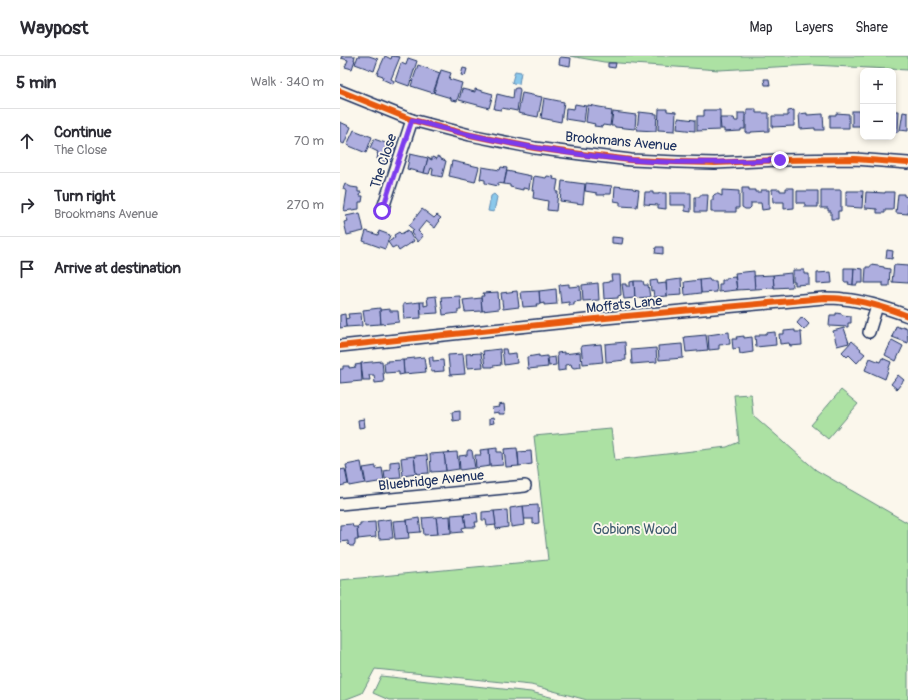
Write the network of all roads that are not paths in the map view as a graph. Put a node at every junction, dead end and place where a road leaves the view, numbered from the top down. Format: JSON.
{"nodes":[{"id":1,"x":340,"y":91,"type":"edge"},
{"id":2,"x":412,"y":120,"type":"junction"},
{"id":3,"x":908,"y":163,"type":"edge"},
{"id":4,"x":382,"y":211,"type":"dead end"},
{"id":5,"x":877,"y":306,"type":"junction"},
{"id":6,"x":908,"y":316,"type":"edge"},
{"id":7,"x":869,"y":332,"type":"dead end"},
{"id":8,"x":340,"y":346,"type":"edge"},
{"id":9,"x":524,"y":486,"type":"dead end"},
{"id":10,"x":340,"y":504,"type":"edge"}],
"edges":[{"from":1,"to":2,"type":"street","name":"Brookmans Avenue"},
{"from":2,"to":3,"type":"street","name":"Brookmans Avenue"},
{"from":2,"to":4,"type":"street","name":"The Close"},
{"from":5,"to":6,"type":"street","name":"Moffats Lane"},
{"from":5,"to":7,"type":"street"},
{"from":5,"to":8,"type":"street","name":"Moffats Lane"},
{"from":9,"to":10,"type":"street","name":"Bluebridge Avenue"}]}
